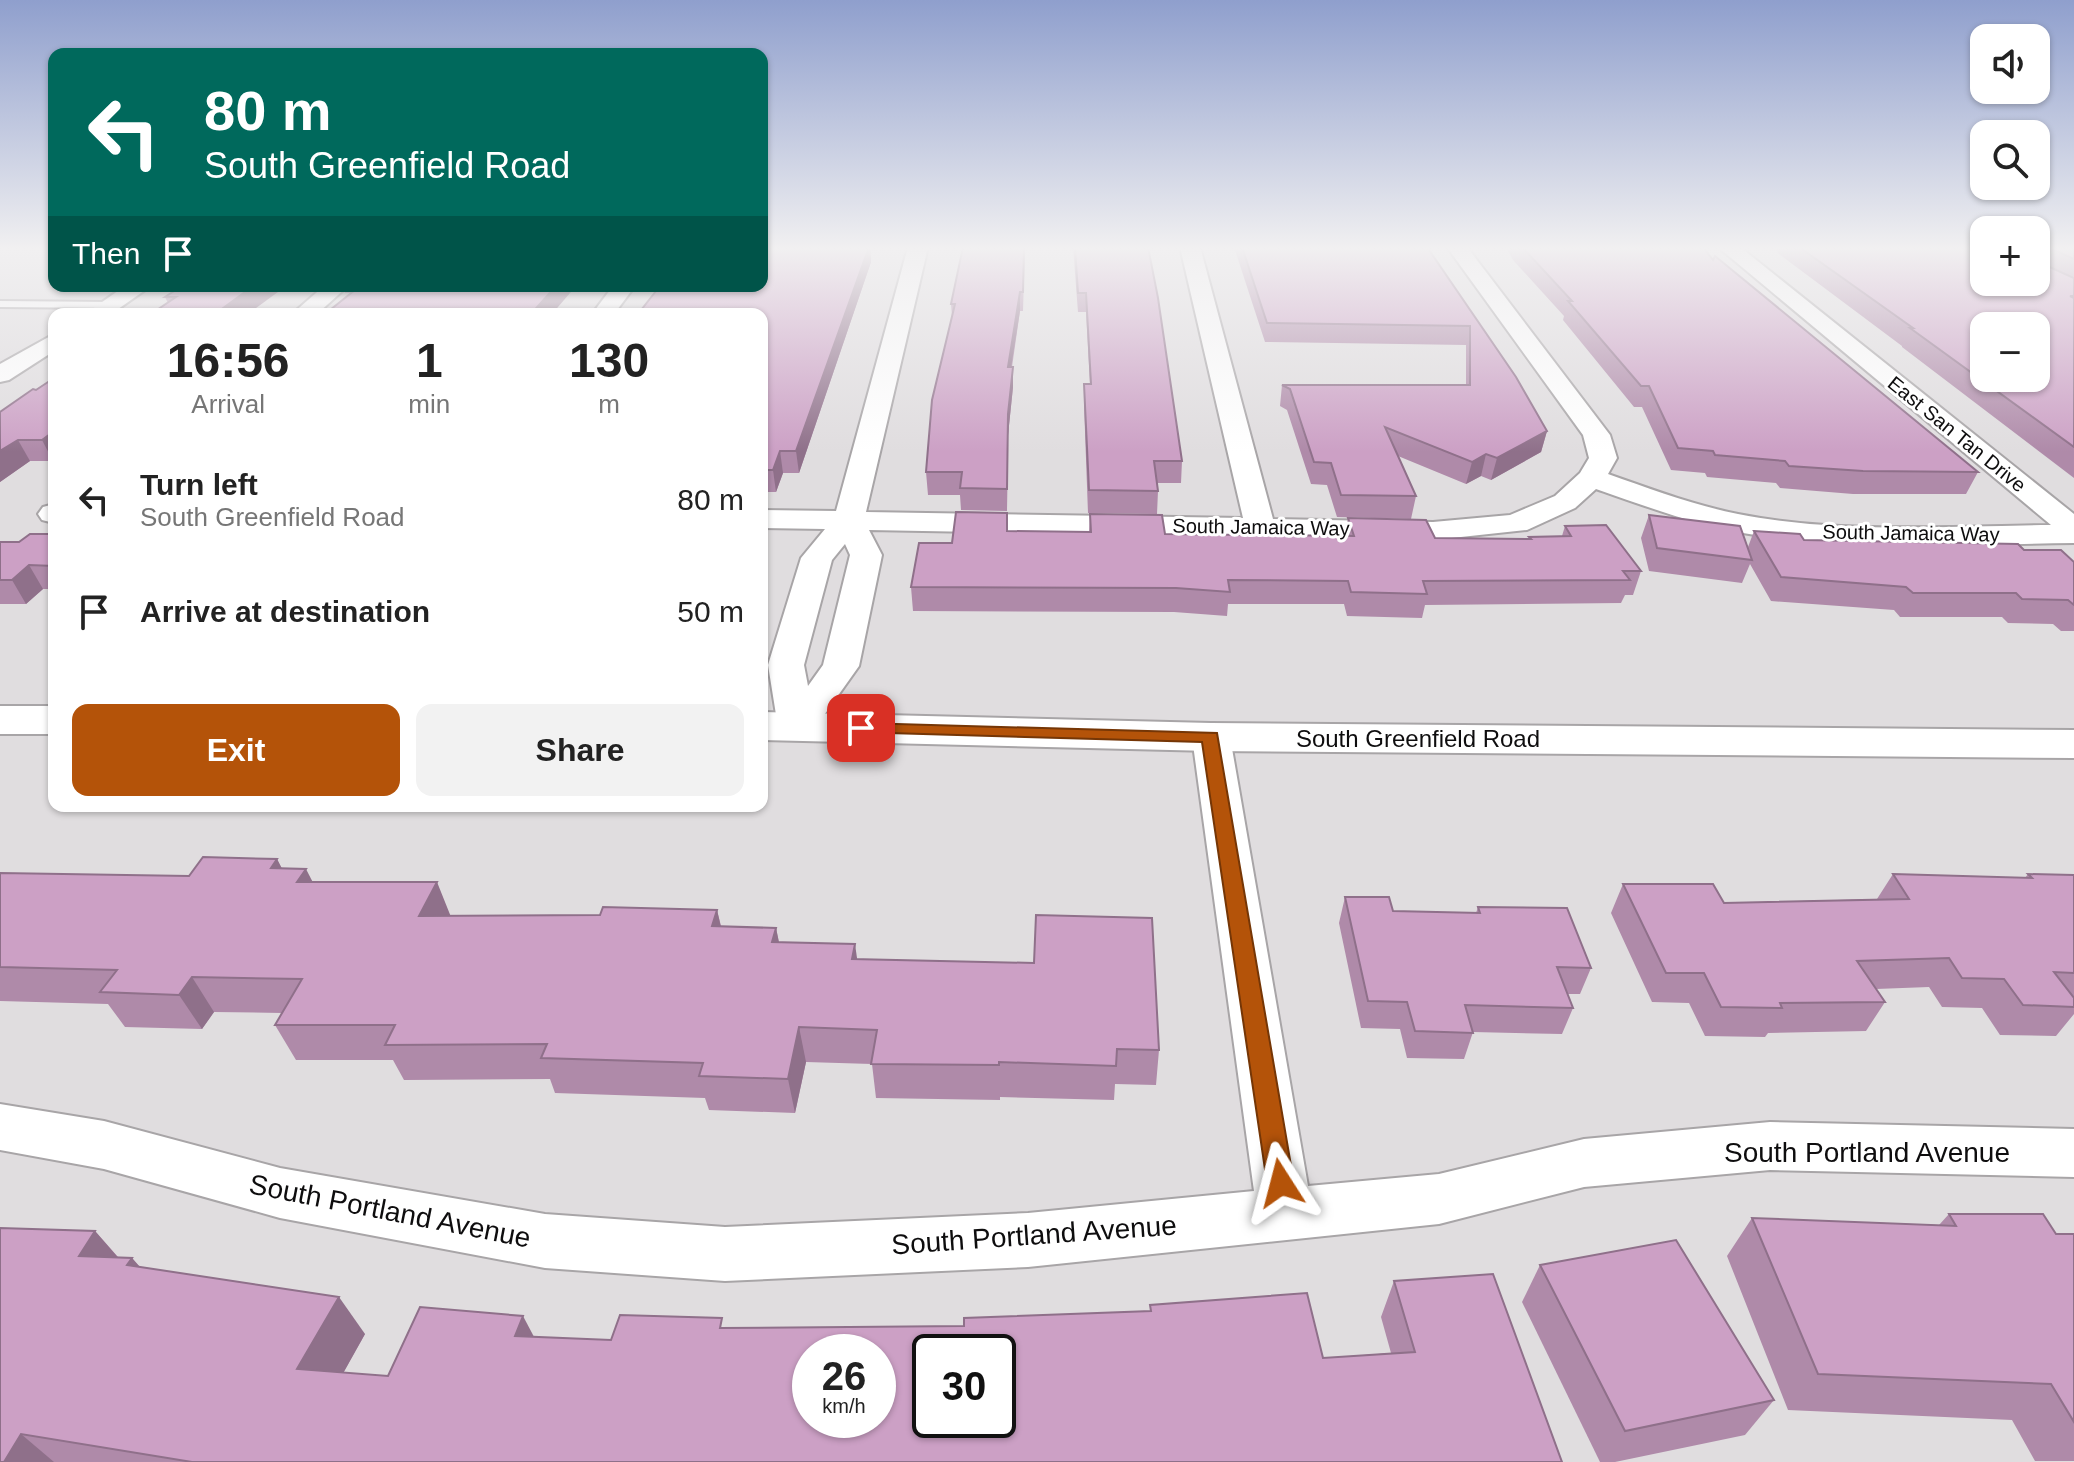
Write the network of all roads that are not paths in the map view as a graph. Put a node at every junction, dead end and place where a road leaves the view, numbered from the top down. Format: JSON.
{"nodes":[{"id":1,"x":901,"y":315,"type":"edge"},
{"id":2,"x":1207,"y":315,"type":"edge"},
{"id":3,"x":1507,"y":315,"type":"edge"},
{"id":4,"x":1811,"y":315,"type":"edge"},
{"id":5,"x":48,"y":345,"type":"edge"},
{"id":6,"x":0,"y":375,"type":"edge"},
{"id":7,"x":1592,"y":478,"type":"junction"},
{"id":8,"x":768,"y":519,"type":"edge"},
{"id":9,"x":849,"y":520,"type":"junction"},
{"id":10,"x":1260,"y":527,"type":"junction"},
{"id":11,"x":2074,"y":532,"type":"edge"},
{"id":12,"x":0,"y":720,"type":"edge"},
{"id":13,"x":48,"y":720,"type":"edge"},
{"id":14,"x":780,"y":727,"type":"edge"},
{"id":15,"x":1211,"y":737,"type":"junction"},
{"id":16,"x":2074,"y":744,"type":"edge"},
{"id":17,"x":0,"y":1127,"type":"edge"},
{"id":18,"x":2074,"y":1153,"type":"edge"},
{"id":19,"x":1285,"y":1213,"type":"junction"}],
"edges":[{"from":1,"to":9,"type":"street"},
{"from":2,"to":10,"type":"street"},
{"from":3,"to":7,"type":"street"},
{"from":4,"to":11,"type":"street","name":"East San Tan Drive"},
{"from":5,"to":6,"type":"street"},
{"from":7,"to":10,"type":"street","name":"South Jamaica Way"},
{"from":7,"to":11,"type":"street","name":"South Jamaica Way"},
{"from":8,"to":9,"type":"street","name":"South Jamaica Way"},
{"from":9,"to":10,"type":"street","name":"South Jamaica Way"},
{"from":9,"to":14,"type":"street"},
{"from":9,"to":14,"type":"street"},
{"from":12,"to":13,"type":"main road"},
{"from":14,"to":15,"type":"main road","name":"South Greenfield Road"},
{"from":15,"to":16,"type":"main road","name":"South Greenfield Road"},
{"from":15,"to":19,"type":"street"},
{"from":17,"to":19,"type":"street","name":"South Portland Avenue"},
{"from":18,"to":19,"type":"street","name":"South Portland Avenue"}]}
